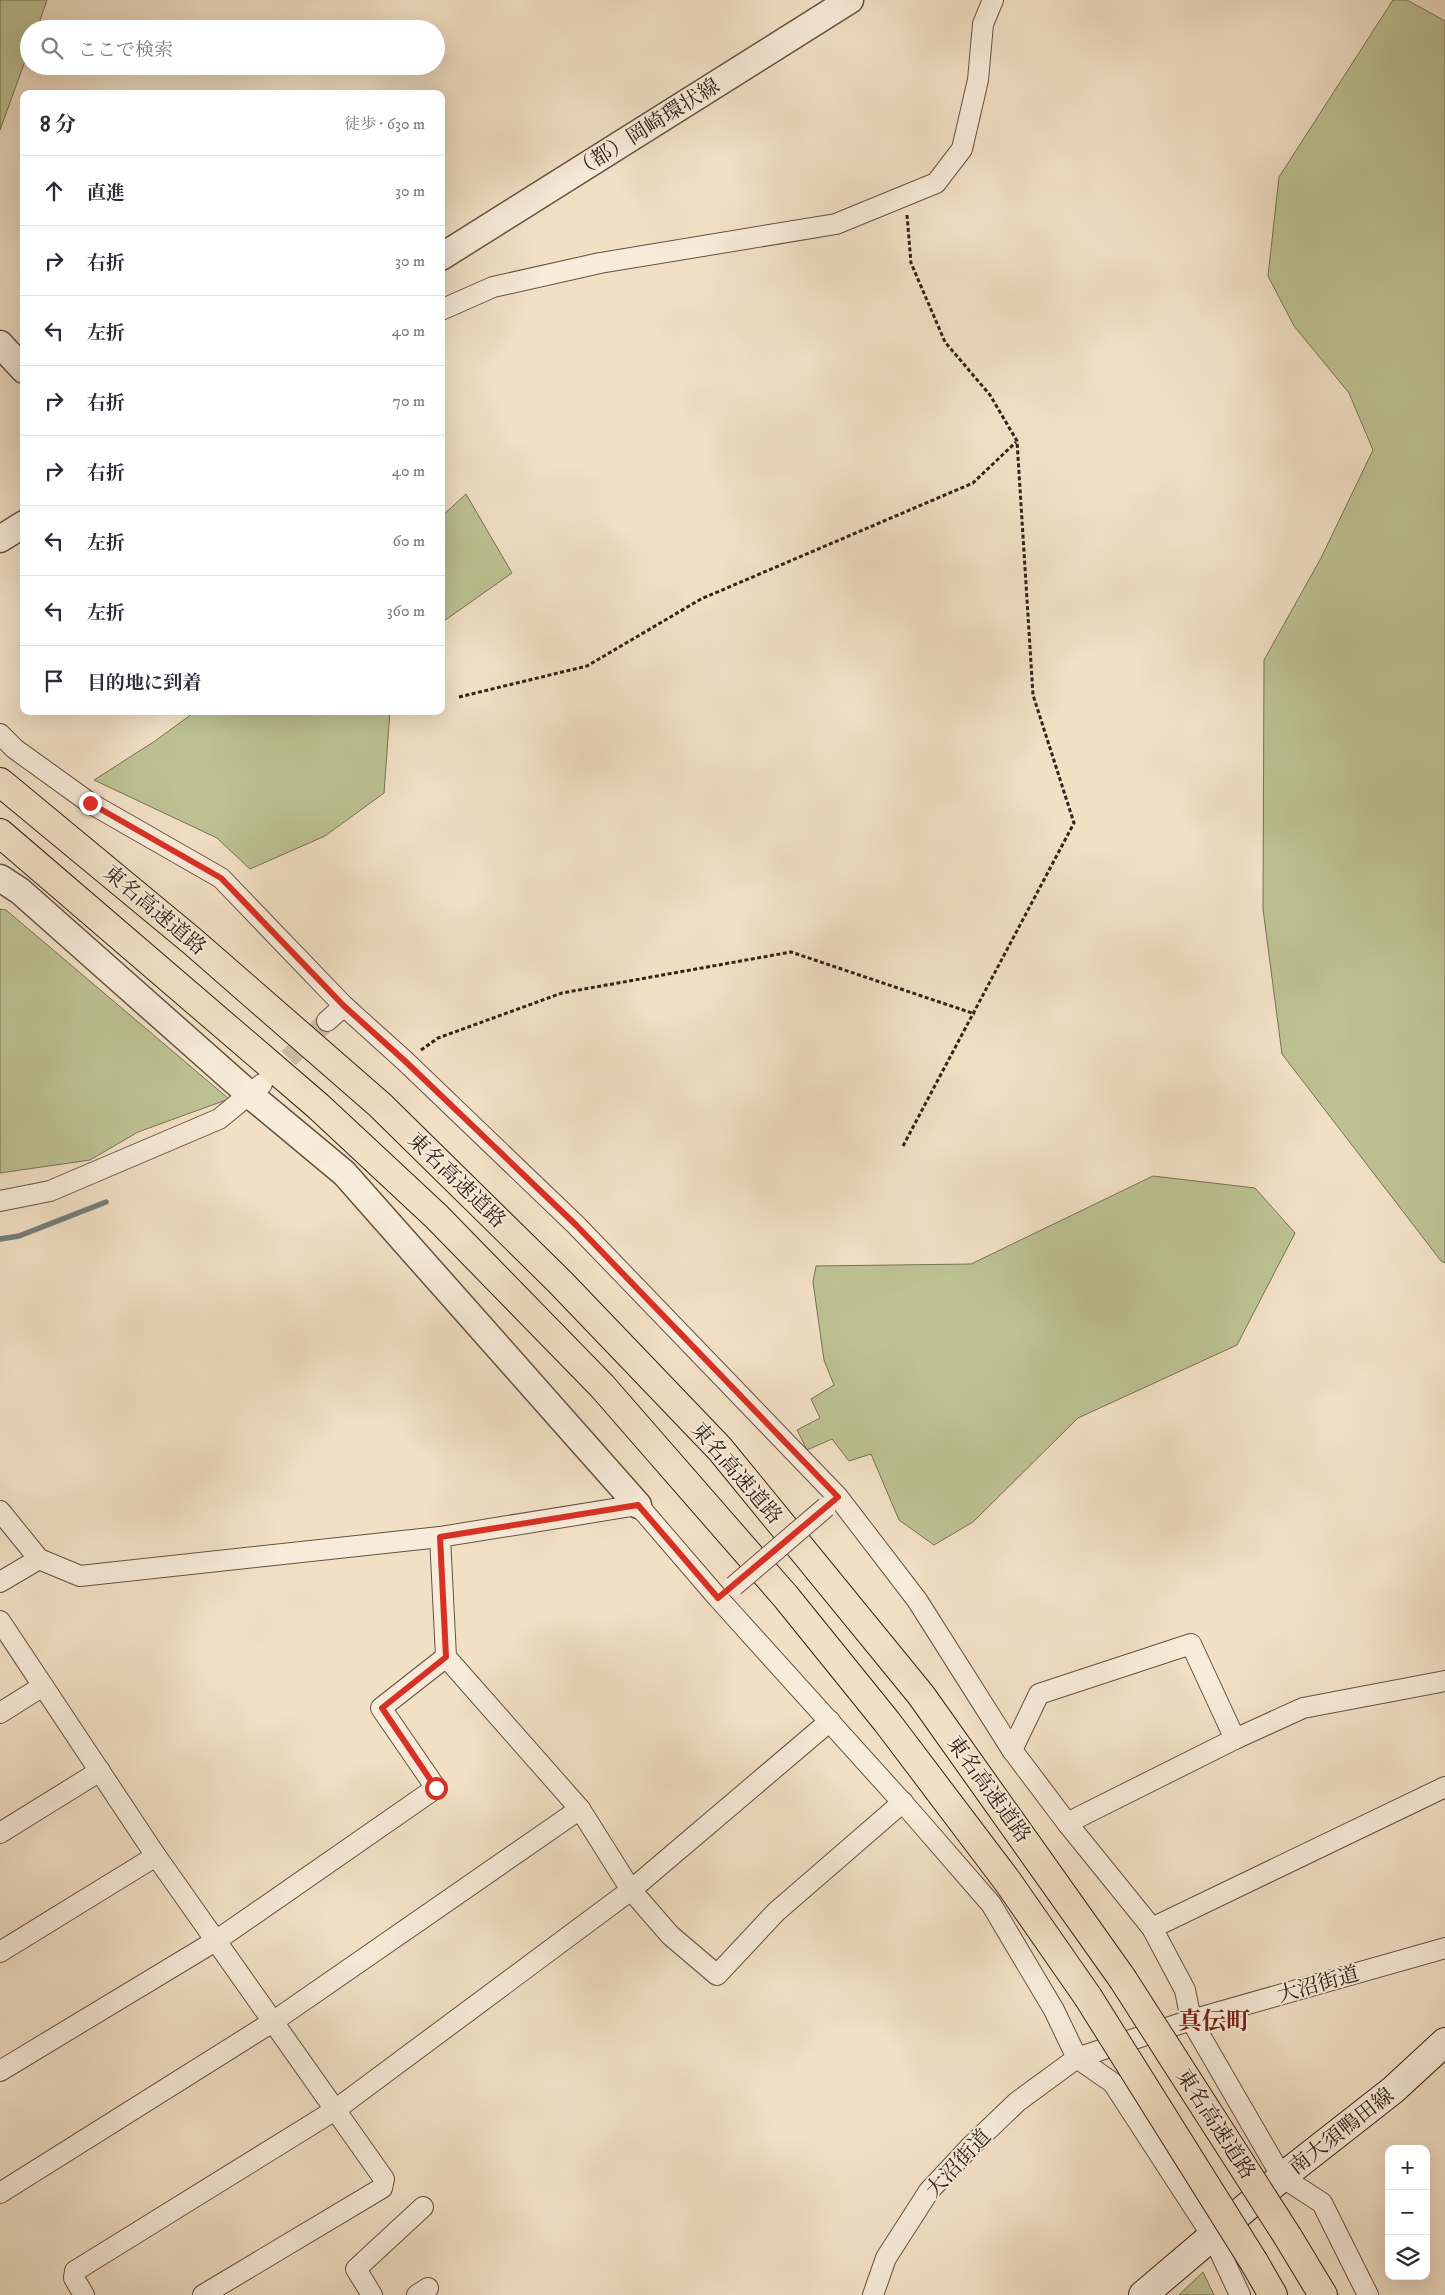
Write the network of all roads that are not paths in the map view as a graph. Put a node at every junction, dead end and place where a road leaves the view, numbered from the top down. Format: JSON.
{"nodes":[{"id":1,"x":850,"y":0,"type":"edge"},
{"id":2,"x":993,"y":0,"type":"edge"},
{"id":3,"x":445,"y":254,"type":"edge"},
{"id":4,"x":445,"y":308,"type":"edge"},
{"id":5,"x":0,"y":344,"type":"edge"},
{"id":6,"x":20,"y":366,"type":"edge"},
{"id":7,"x":20,"y":527,"type":"edge"},
{"id":8,"x":0,"y":540,"type":"edge"},
{"id":9,"x":0,"y":734,"type":"edge"},
{"id":10,"x":0,"y":782,"type":"edge"},
{"id":11,"x":0,"y":833,"type":"edge"},
{"id":12,"x":0,"y":878,"type":"edge"},
{"id":13,"x":344,"y":1006,"type":"junction"},
{"id":14,"x":327,"y":1021,"type":"tunnel mouth"},
{"id":15,"x":256,"y":1089,"type":"junction"},
{"id":16,"x":0,"y":1201,"type":"edge"},
{"id":17,"x":832,"y":1502,"type":"junction"},
{"id":18,"x":638,"y":1505,"type":"junction"},
{"id":19,"x":0,"y":1511,"type":"edge"},
{"id":20,"x":440,"y":1537,"type":"junction"},
{"id":21,"x":40,"y":1559,"type":"junction"},
{"id":22,"x":0,"y":1582,"type":"edge"},
{"id":23,"x":726,"y":1592,"type":"junction"},
{"id":24,"x":0,"y":1621,"type":"edge"},
{"id":25,"x":446,"y":1657,"type":"junction"},
{"id":26,"x":1445,"y":1681,"type":"edge"},
{"id":27,"x":43,"y":1686,"type":"junction"},
{"id":28,"x":0,"y":1713,"type":"edge"},
{"id":29,"x":830,"y":1721,"type":"junction"},
{"id":30,"x":1235,"y":1739,"type":"junction"},
{"id":31,"x":1012,"y":1750,"type":"junction"},
{"id":32,"x":100,"y":1772,"type":"junction"},
{"id":33,"x":1445,"y":1788,"type":"edge"},
{"id":34,"x":903,"y":1802,"type":"junction"},
{"id":35,"x":580,"y":1809,"type":"junction"},
{"id":36,"x":1067,"y":1823,"type":"junction"},
{"id":37,"x":0,"y":1833,"type":"edge"},
{"id":38,"x":156,"y":1856,"type":"junction"},
{"id":39,"x":631,"y":1890,"type":"junction"},
{"id":40,"x":1152,"y":1928,"type":"junction"},
{"id":41,"x":217,"y":1940,"type":"junction"},
{"id":42,"x":1445,"y":1948,"type":"edge"},
{"id":43,"x":0,"y":1952,"type":"edge"},
{"id":44,"x":1191,"y":2020,"type":"junction"},
{"id":45,"x":274,"y":2022,"type":"junction"},
{"id":46,"x":1445,"y":2042,"type":"edge"},
{"id":47,"x":1077,"y":2058,"type":"junction"},
{"id":48,"x":0,"y":2071,"type":"edge"},
{"id":49,"x":335,"y":2110,"type":"junction"},
{"id":50,"x":1282,"y":2177,"type":"junction"},
{"id":51,"x":0,"y":2193,"type":"edge"},
{"id":52,"x":424,"y":2207,"type":"dead end"},
{"id":53,"x":1213,"y":2237,"type":"junction"},
{"id":54,"x":84,"y":2295,"type":"edge"},
{"id":55,"x":203,"y":2295,"type":"edge"},
{"id":56,"x":372,"y":2295,"type":"edge"},
{"id":57,"x":873,"y":2295,"type":"edge"},
{"id":58,"x":1143,"y":2295,"type":"edge"},
{"id":59,"x":1240,"y":2295,"type":"edge"},
{"id":60,"x":1273,"y":2295,"type":"edge"},
{"id":61,"x":1323,"y":2295,"type":"edge"},
{"id":62,"x":1368,"y":2295,"type":"edge"}],
"edges":[{"from":1,"to":3,"type":"street","name":"（都）岡崎環状線"},
{"from":2,"to":4,"type":"street"},
{"from":5,"to":6,"type":"street"},
{"from":7,"to":8,"type":"street"},
{"from":9,"to":13,"type":"street"},
{"from":10,"to":61,"type":"highway","name":"東名高速道路","bridge":true},
{"from":11,"to":60,"type":"highway","name":"東名高速道路","bridge":true},
{"from":12,"to":15,"type":"street"},
{"from":13,"to":14,"type":"street"},
{"from":13,"to":17,"type":"street"},
{"from":15,"to":16,"type":"street"},
{"from":15,"to":18,"type":"street"},
{"from":17,"to":23,"type":"street","bridge":true},
{"from":17,"to":31,"type":"street"},
{"from":18,"to":20,"type":"street"},
{"from":18,"to":23,"type":"street"},
{"from":19,"to":21,"type":"street"},
{"from":20,"to":21,"type":"street"},
{"from":20,"to":25,"type":"street"},
{"from":21,"to":22,"type":"street"},
{"from":23,"to":29,"type":"street"},
{"from":24,"to":27,"type":"street"},
{"from":25,"to":35,"type":"street"},
{"from":25,"to":41,"type":"street"},
{"from":26,"to":30,"type":"street"},
{"from":27,"to":28,"type":"street"},
{"from":27,"to":32,"type":"street"},
{"from":29,"to":34,"type":"street"},
{"from":29,"to":39,"type":"street"},
{"from":30,"to":31,"type":"street"},
{"from":30,"to":36,"type":"street"},
{"from":31,"to":36,"type":"street"},
{"from":32,"to":37,"type":"street"},
{"from":32,"to":38,"type":"street"},
{"from":33,"to":40,"type":"street"},
{"from":34,"to":39,"type":"street"},
{"from":34,"to":47,"type":"street"},
{"from":35,"to":39,"type":"street"},
{"from":35,"to":45,"type":"street"},
{"from":36,"to":40,"type":"street"},
{"from":38,"to":41,"type":"street"},
{"from":38,"to":43,"type":"street"},
{"from":39,"to":49,"type":"street"},
{"from":40,"to":44,"type":"street"},
{"from":41,"to":45,"type":"street"},
{"from":41,"to":48,"type":"street"},
{"from":42,"to":44,"type":"street","name":"大沼街道"},
{"from":44,"to":47,"type":"street","name":"大沼街道"},
{"from":44,"to":50,"type":"street"},
{"from":45,"to":49,"type":"street"},
{"from":45,"to":51,"type":"street"},
{"from":46,"to":50,"type":"main road","name":"南大須鴨田線"},
{"from":47,"to":53,"type":"street"},
{"from":47,"to":57,"type":"street","name":"大沼街道"},
{"from":49,"to":54,"type":"street"},
{"from":49,"to":55,"type":"street"},
{"from":50,"to":53,"type":"main road","name":"南大須鴨田線"},
{"from":50,"to":62,"type":"street"},
{"from":52,"to":56,"type":"street"},
{"from":53,"to":58,"type":"main road","name":"南大須鴨田線"},
{"from":53,"to":59,"type":"street"}]}
